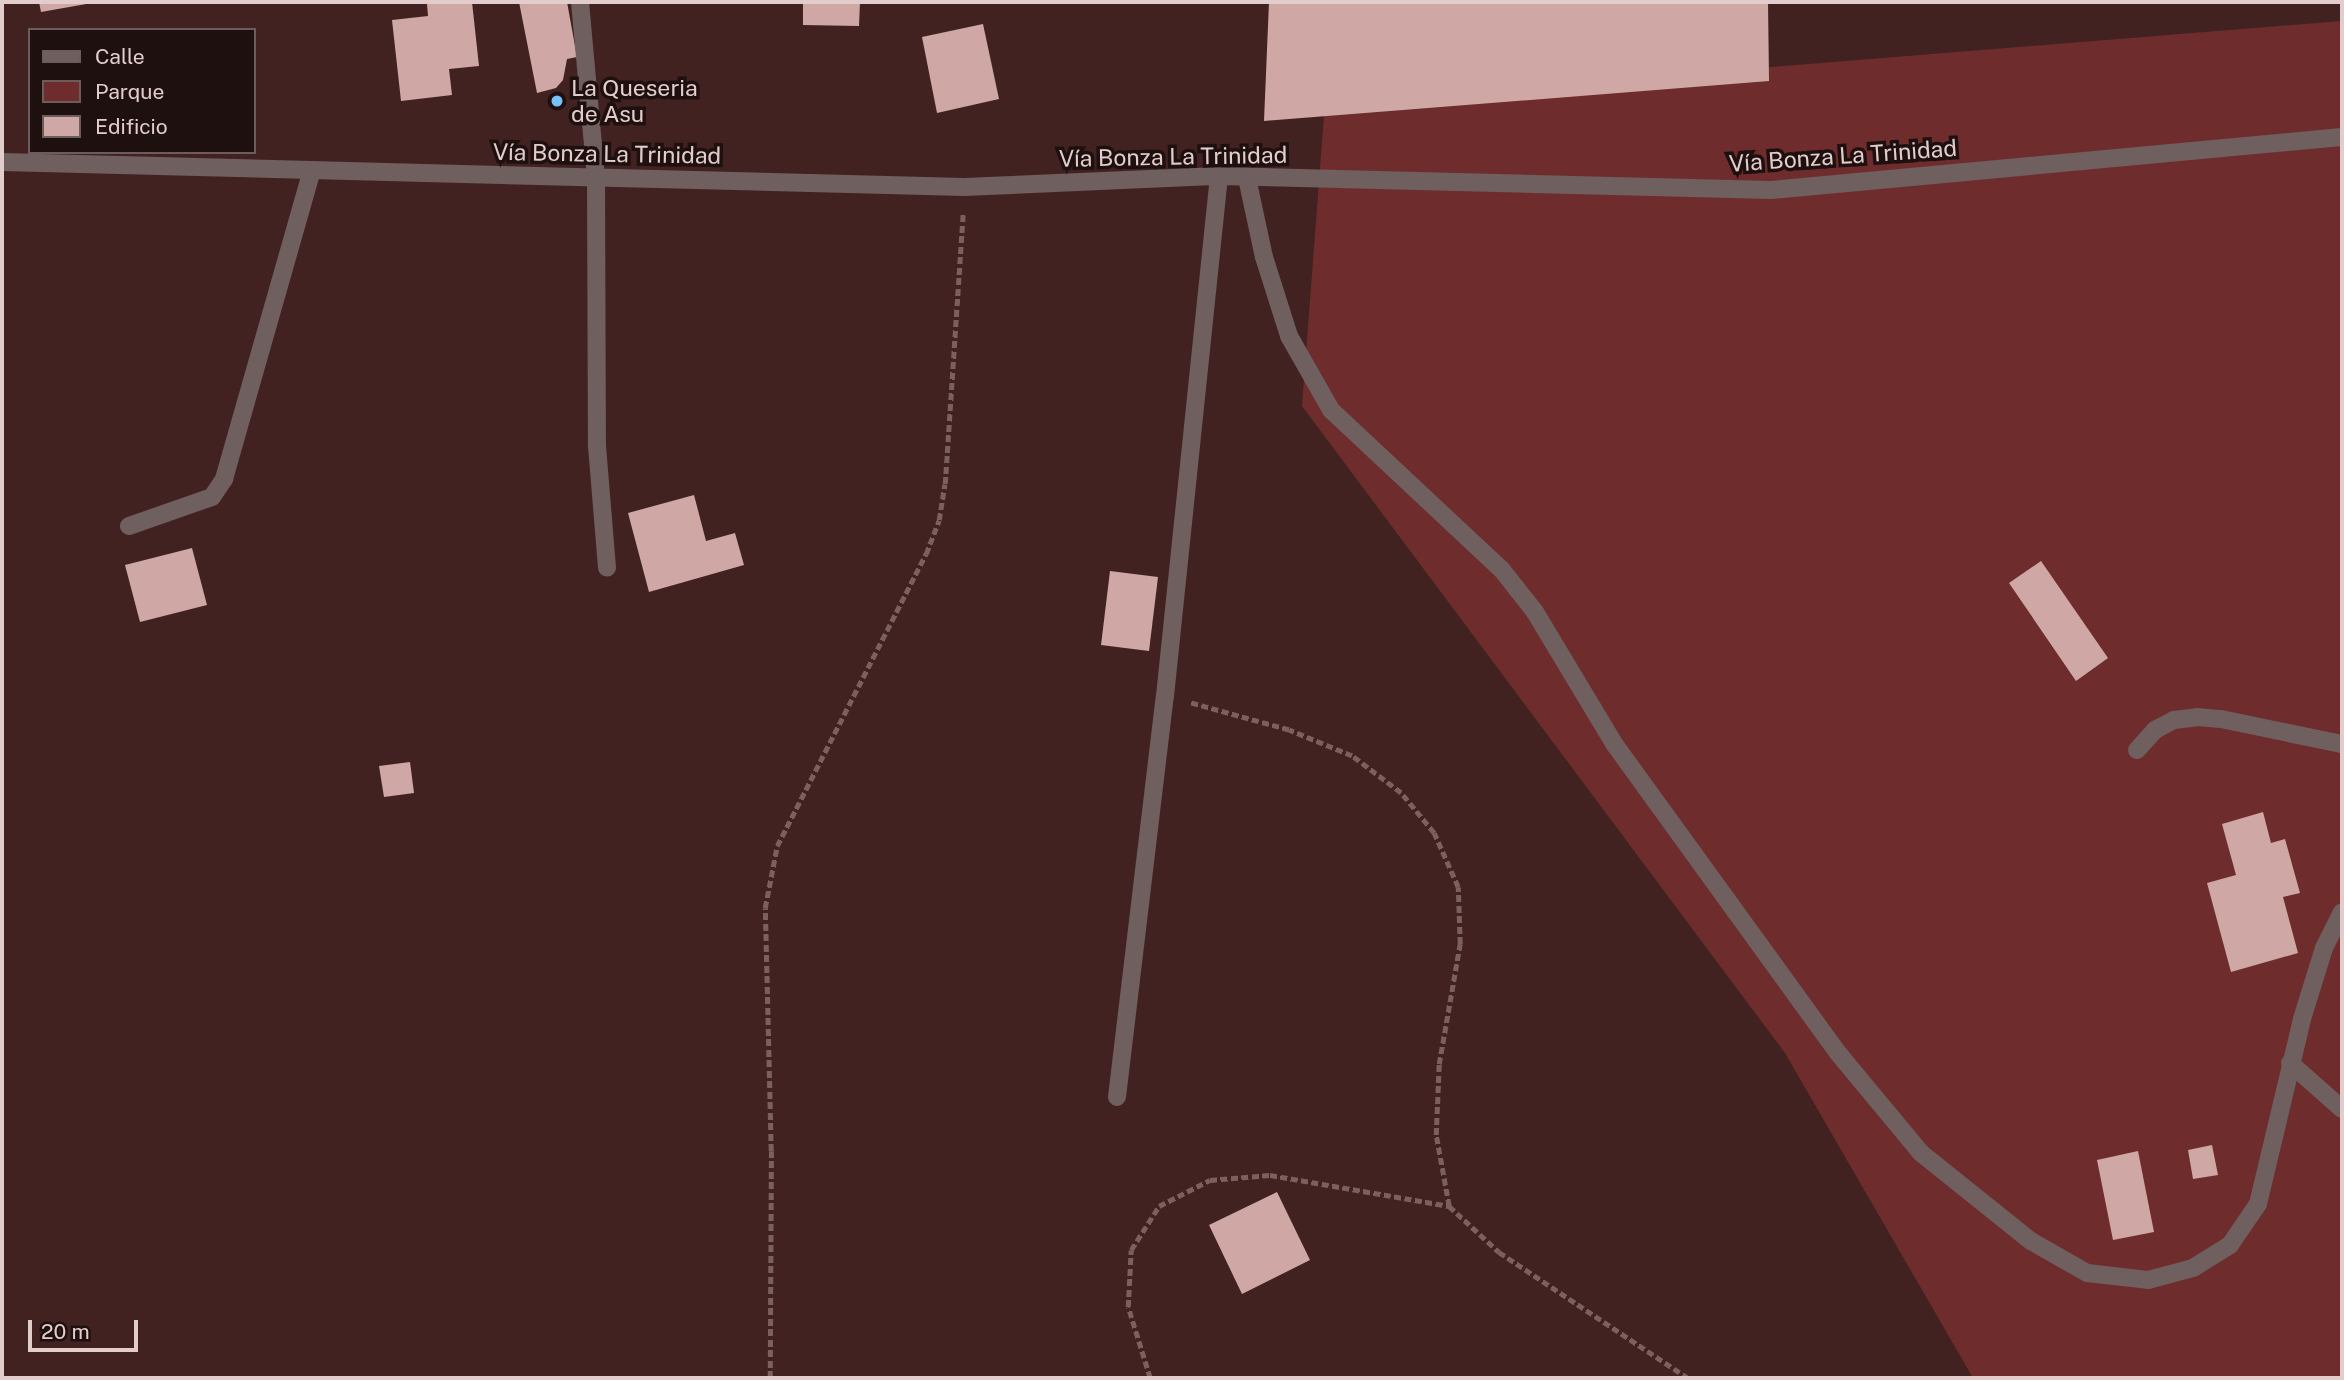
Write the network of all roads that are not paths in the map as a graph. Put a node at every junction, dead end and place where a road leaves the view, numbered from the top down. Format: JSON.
{"nodes":[{"id":1,"x":580,"y":2,"type":"edge"},
{"id":2,"x":2342,"y":137,"type":"edge"},
{"id":3,"x":60,"y":158,"type":"edge"},
{"id":4,"x":2,"y":162,"type":"edge"},
{"id":5,"x":312,"y":170,"type":"junction"},
{"id":6,"x":1219,"y":176,"type":"junction"},
{"id":7,"x":596,"y":178,"type":"junction"},
{"id":8,"x":1247,"y":178,"type":"junction"},
{"id":9,"x":129,"y":526,"type":"dead end"},
{"id":10,"x":607,"y":568,"type":"dead end"},
{"id":11,"x":2342,"y":744,"type":"edge"},
{"id":12,"x":2137,"y":750,"type":"dead end"},
{"id":13,"x":2342,"y":914,"type":"edge"},
{"id":14,"x":2290,"y":1063,"type":"junction"},
{"id":15,"x":1118,"y":1097,"type":"dead end"},
{"id":16,"x":2342,"y":1109,"type":"edge"}],
"edges":[{"from":1,"to":7,"type":"street"},
{"from":2,"to":8,"type":"street","name":"Vía Bonza La Trinidad"},
{"from":3,"to":4,"type":"street","name":"Vía Bonza La Trinidad"},
{"from":3,"to":5,"type":"street","name":"Vía Bonza La Trinidad"},
{"from":5,"to":7,"type":"street","name":"Vía Bonza La Trinidad"},
{"from":5,"to":9,"type":"street"},
{"from":6,"to":7,"type":"street","name":"Vía Bonza La Trinidad"},
{"from":6,"to":8,"type":"street","name":"Vía Bonza La Trinidad"},
{"from":6,"to":15,"type":"street"},
{"from":7,"to":10,"type":"street"},
{"from":8,"to":14,"type":"street"},
{"from":11,"to":12,"type":"street"},
{"from":13,"to":14,"type":"street"},
{"from":14,"to":16,"type":"street"}]}
